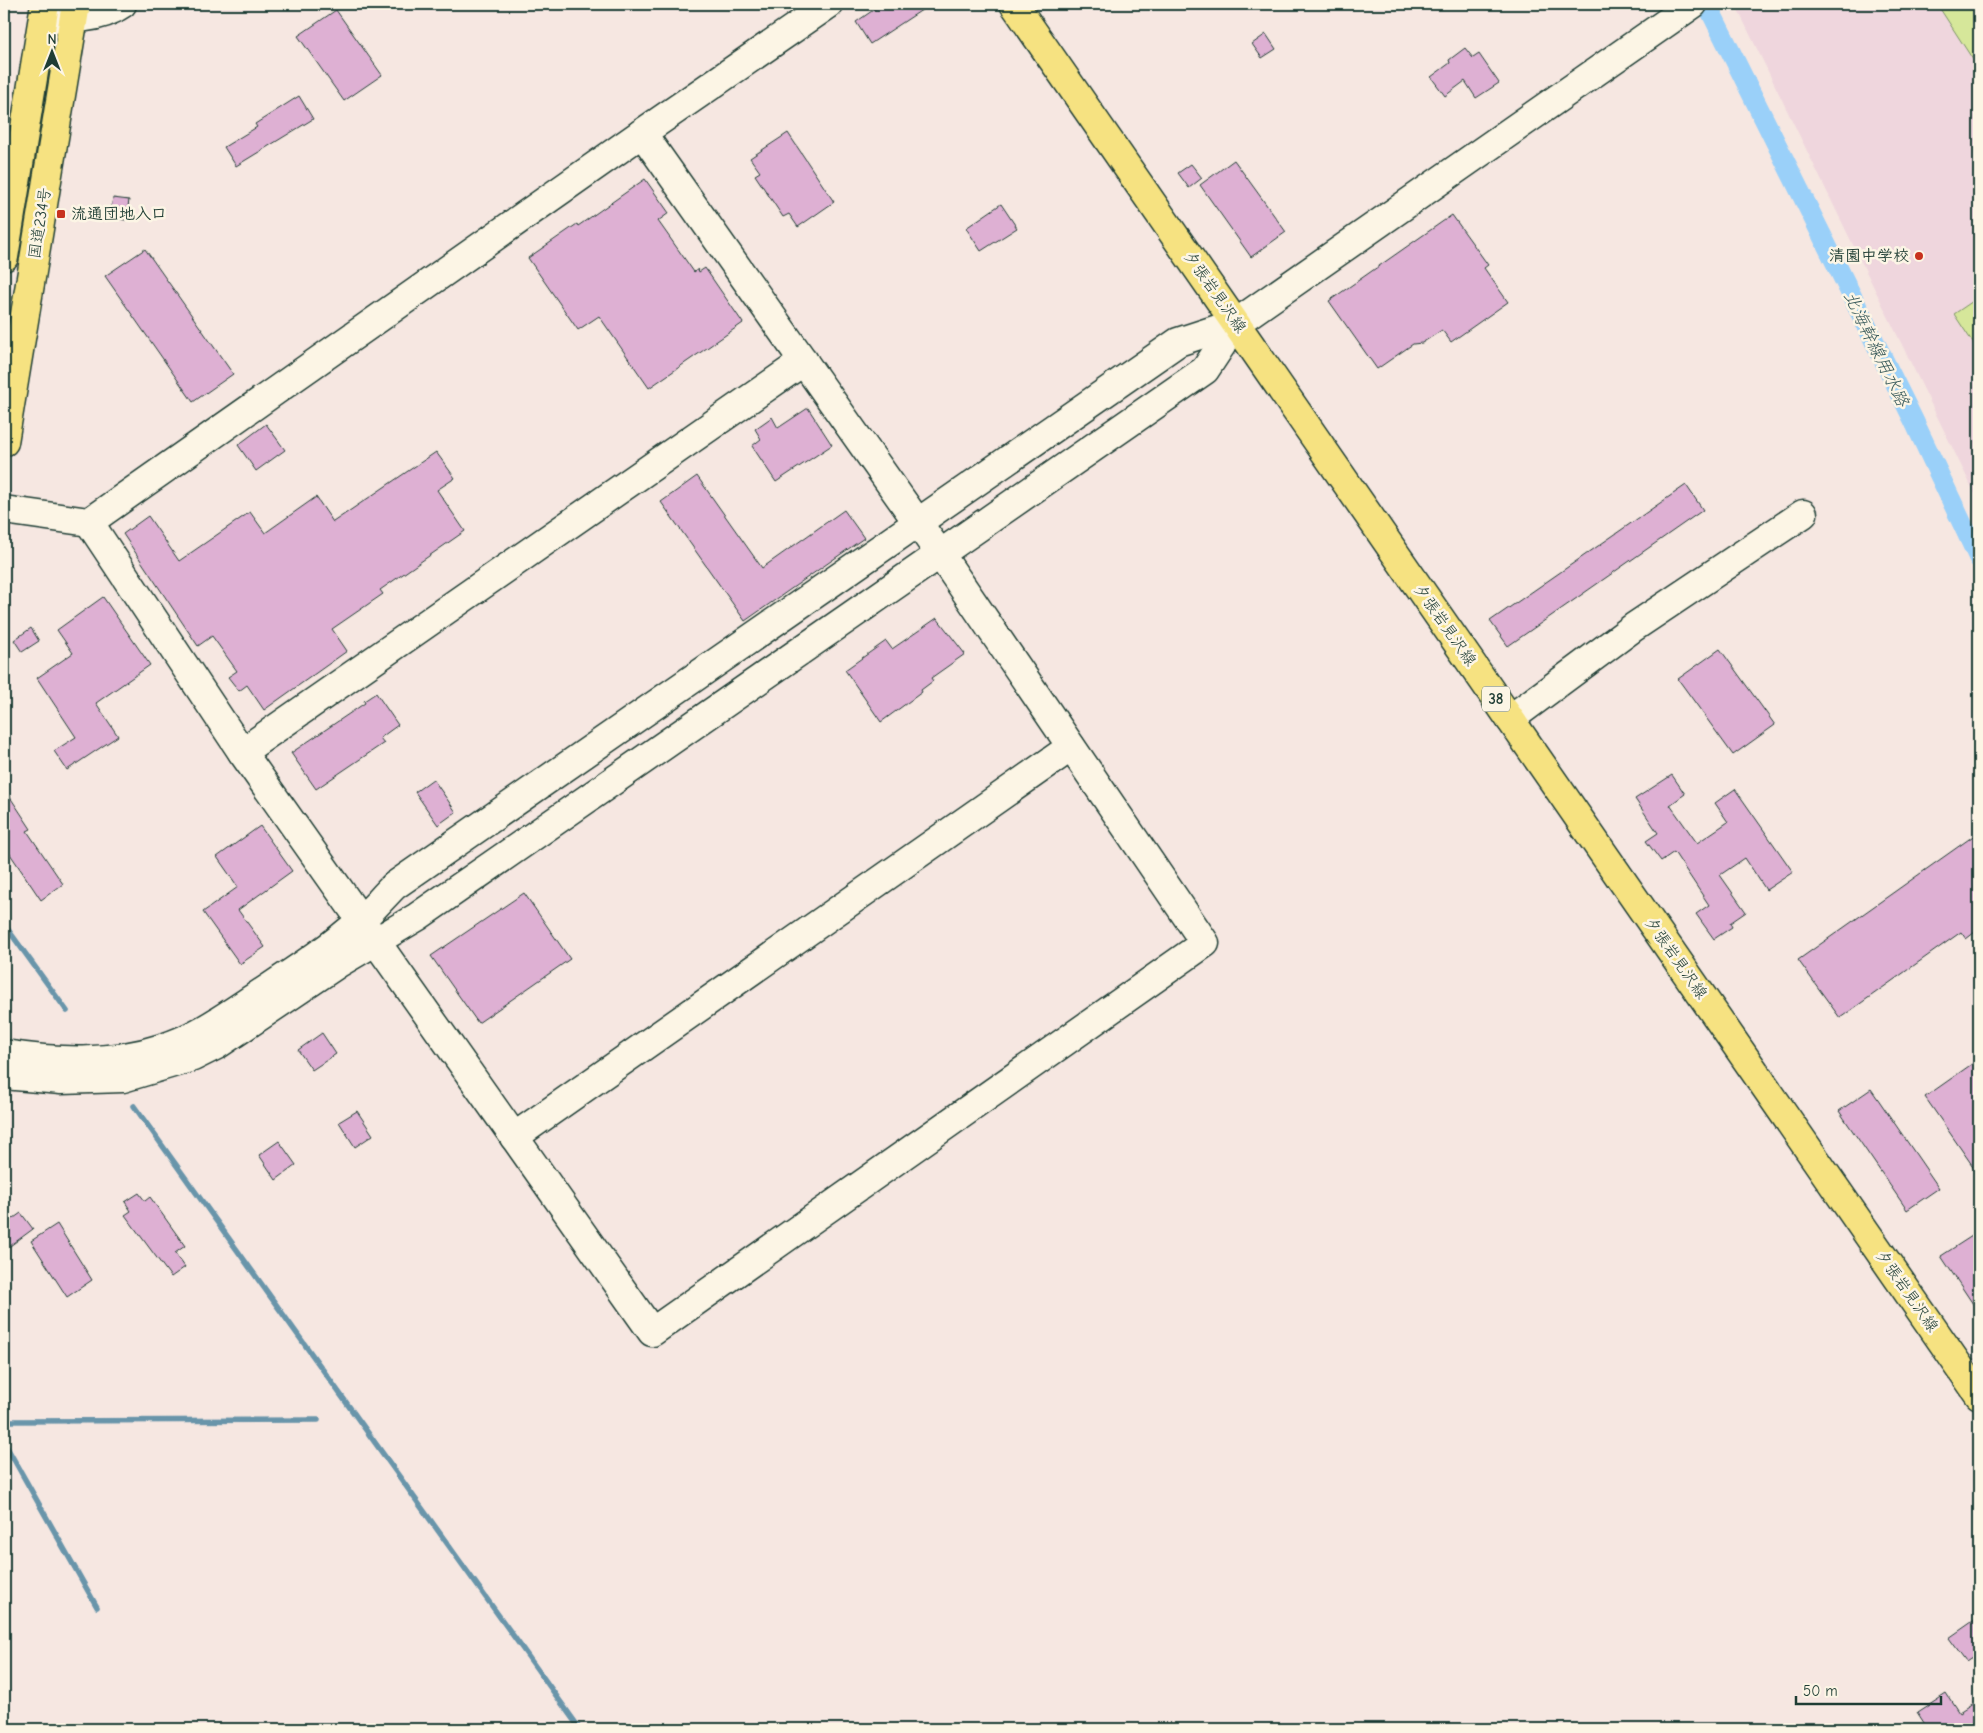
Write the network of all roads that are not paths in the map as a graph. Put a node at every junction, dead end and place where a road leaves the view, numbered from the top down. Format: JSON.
{"nodes":[{"id":1,"x":122,"y":4,"type":"edge"},
{"id":2,"x":829,"y":4,"type":"edge"},
{"id":3,"x":1014,"y":4,"type":"edge"},
{"id":4,"x":1691,"y":5,"type":"edge"},
{"id":5,"x":44,"y":11,"type":"edge"},
{"id":6,"x":74,"y":12,"type":"edge"},
{"id":7,"x":642,"y":133,"type":"junction"},
{"id":8,"x":4,"y":257,"type":"edge"},
{"id":9,"x":1236,"y":323,"type":"junction"},
{"id":10,"x":804,"y":361,"type":"junction"},
{"id":11,"x":4,"y":442,"type":"edge"},
{"id":12,"x":4,"y":510,"type":"edge"},
{"id":13,"x":1803,"y":514,"type":"dead end"},
{"id":14,"x":89,"y":522,"type":"junction"},
{"id":15,"x":917,"y":523,"type":"junction"},
{"id":16,"x":940,"y":554,"type":"junction"},
{"id":17,"x":1510,"y":719,"type":"junction"},
{"id":18,"x":1071,"y":747,"type":"junction"},
{"id":19,"x":242,"y":752,"type":"junction"},
{"id":20,"x":368,"y":931,"type":"junction"},
{"id":21,"x":4,"y":1054,"type":"edge"},
{"id":22,"x":4,"y":1075,"type":"edge"},
{"id":23,"x":514,"y":1136,"type":"junction"},
{"id":24,"x":1979,"y":1395,"type":"edge"}],
"edges":[{"from":1,"to":6,"type":"street"},
{"from":2,"to":7,"type":"street"},
{"from":3,"to":9,"type":"main road","name":"夕張岩見沢線","number":"38"},
{"from":4,"to":9,"type":"street"},
{"from":5,"to":6,"type":"street"},
{"from":5,"to":8,"type":"main road","name":"国道234号"},
{"from":6,"to":11,"type":"main road","name":"国道234号"},
{"from":7,"to":10,"type":"street"},
{"from":7,"to":14,"type":"street"},
{"from":9,"to":15,"type":"street"},
{"from":9,"to":16,"type":"street"},
{"from":9,"to":17,"type":"main road","name":"夕張岩見沢線","number":"38"},
{"from":10,"to":15,"type":"street"},
{"from":10,"to":19,"type":"street"},
{"from":12,"to":14,"type":"street"},
{"from":13,"to":17,"type":"street"},
{"from":14,"to":19,"type":"street"},
{"from":15,"to":16,"type":"street"},
{"from":15,"to":20,"type":"street"},
{"from":16,"to":18,"type":"street"},
{"from":16,"to":20,"type":"street"},
{"from":17,"to":24,"type":"main road","name":"夕張岩見沢線","number":"38"},
{"from":18,"to":23,"type":"street"},
{"from":18,"to":23,"type":"street"},
{"from":19,"to":20,"type":"street"},
{"from":20,"to":21,"type":"street"},
{"from":20,"to":22,"type":"street"},
{"from":20,"to":23,"type":"street"}]}
